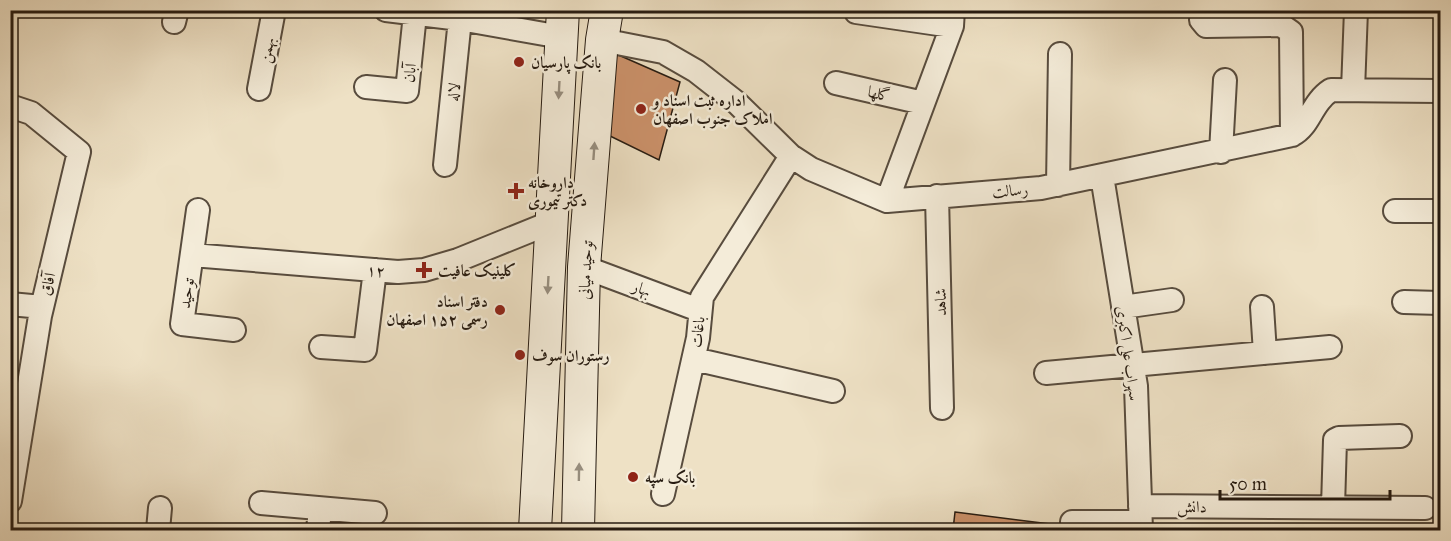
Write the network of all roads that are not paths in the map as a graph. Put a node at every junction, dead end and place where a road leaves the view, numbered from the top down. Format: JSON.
{"nodes":[{"id":1,"x":274,"y":10,"type":"edge"},
{"id":2,"x":386,"y":10,"type":"edge"},
{"id":3,"x":1202,"y":10,"type":"edge"},
{"id":4,"x":1356,"y":10,"type":"edge"},
{"id":5,"x":856,"y":12,"type":"edge"},
{"id":6,"x":415,"y":14,"type":"junction"},
{"id":7,"x":953,"y":18,"type":"edge"},
{"id":8,"x":460,"y":19,"type":"junction"},
{"id":9,"x":562,"y":24,"type":"edge"},
{"id":10,"x":604,"y":25,"type":"edge"},
{"id":11,"x":1060,"y":54,"type":"dead end"},
{"id":12,"x":1225,"y":80,"type":"dead end"},
{"id":13,"x":836,"y":83,"type":"dead end"},
{"id":14,"x":366,"y":87,"type":"dead end"},
{"id":15,"x":258,"y":89,"type":"dead end"},
{"id":16,"x":1353,"y":90,"type":"junction"},
{"id":17,"x":1440,"y":91,"type":"edge"},
{"id":18,"x":923,"y":104,"type":"junction"},
{"id":19,"x":10,"y":105,"type":"edge"},
{"id":20,"x":1292,"y":135,"type":"junction"},
{"id":21,"x":1221,"y":152,"type":"junction"},
{"id":22,"x":791,"y":156,"type":"junction"},
{"id":23,"x":446,"y":165,"type":"dead end"},
{"id":24,"x":1102,"y":177,"type":"junction"},
{"id":25,"x":592,"y":183,"type":"junction"},
{"id":26,"x":554,"y":184,"type":"junction"},
{"id":27,"x":1058,"y":185,"type":"junction"},
{"id":28,"x":937,"y":196,"type":"junction"},
{"id":29,"x":887,"y":201,"type":"junction"},
{"id":30,"x":198,"y":210,"type":"dead end"},
{"id":31,"x":1395,"y":211,"type":"dead end"},
{"id":32,"x":1440,"y":211,"type":"edge"},
{"id":33,"x":552,"y":222,"type":"junction"},
{"id":34,"x":192,"y":255,"type":"junction"},
{"id":35,"x":584,"y":267,"type":"junction"},
{"id":36,"x":375,"y":270,"type":"junction"},
{"id":37,"x":1172,"y":300,"type":"dead end"},
{"id":38,"x":1404,"y":302,"type":"dead end"},
{"id":39,"x":1440,"y":303,"type":"edge"},
{"id":40,"x":10,"y":304,"type":"edge"},
{"id":41,"x":1123,"y":307,"type":"junction"},
{"id":42,"x":1262,"y":307,"type":"dead end"},
{"id":43,"x":42,"y":308,"type":"junction"},
{"id":44,"x":699,"y":310,"type":"junction"},
{"id":45,"x":234,"y":330,"type":"dead end"},
{"id":46,"x":321,"y":347,"type":"dead end"},
{"id":47,"x":1330,"y":347,"type":"dead end"},
{"id":48,"x":1264,"y":353,"type":"junction"},
{"id":49,"x":694,"y":359,"type":"junction"},
{"id":50,"x":1133,"y":365,"type":"junction"},
{"id":51,"x":1046,"y":373,"type":"dead end"},
{"id":52,"x":832,"y":391,"type":"dead end"},
{"id":53,"x":942,"y":408,"type":"dead end"},
{"id":54,"x":1400,"y":436,"type":"dead end"},
{"id":55,"x":663,"y":494,"type":"dead end"},
{"id":56,"x":10,"y":501,"type":"edge"},
{"id":57,"x":261,"y":503,"type":"dead end"},
{"id":58,"x":1333,"y":507,"type":"junction"},
{"id":59,"x":1425,"y":508,"type":"dead end"},
{"id":60,"x":375,"y":513,"type":"dead end"},
{"id":61,"x":319,"y":520,"type":"edge"},
{"id":62,"x":1140,"y":520,"type":"edge"},
{"id":63,"x":1072,"y":522,"type":"dead end"},
{"id":64,"x":535,"y":531,"type":"edge"},
{"id":65,"x":578,"y":531,"type":"edge"}],
"edges":[{"from":1,"to":15,"type":"street","name":"بهمن"},
{"from":2,"to":6,"type":"street"},
{"from":3,"to":20,"type":"street"},
{"from":4,"to":16,"type":"street"},
{"from":5,"to":7,"type":"street"},
{"from":6,"to":8,"type":"street"},
{"from":6,"to":14,"type":"street","name":"آبان"},
{"from":7,"to":18,"type":"street"},
{"from":8,"to":9,"type":"street"},
{"from":8,"to":23,"type":"street","name":"لاله"},
{"from":9,"to":26,"type":"main road","one_way":true},
{"from":10,"to":22,"type":"street","name":"رسالت"},
{"from":25,"to":10,"type":"main road","name":"توحید میانی","one_way":true},
{"from":11,"to":27,"type":"street"},
{"from":12,"to":21,"type":"street"},
{"from":13,"to":18,"type":"street","name":"گلها"},
{"from":16,"to":17,"type":"street"},
{"from":16,"to":20,"type":"street"},
{"from":18,"to":29,"type":"street"},
{"from":19,"to":43,"type":"street","name":"آفاق"},
{"from":20,"to":21,"type":"street","name":"رسالت"},
{"from":21,"to":24,"type":"street","name":"رسالت"},
{"from":22,"to":29,"type":"street","name":"رسالت"},
{"from":22,"to":44,"type":"street","name":"باغات"},
{"from":24,"to":27,"type":"street","name":"رسالت"},
{"from":24,"to":41,"type":"street","name":"سهراب علی اکبری"},
{"from":25,"to":26,"type":"main road"},
{"from":25,"to":35,"type":"main road","name":"توحید میانی"},
{"from":26,"to":33,"type":"main road"},
{"from":27,"to":28,"type":"street","name":"رسالت"},
{"from":28,"to":29,"type":"street","name":"رسالت"},
{"from":28,"to":53,"type":"street","name":"شاهد"},
{"from":30,"to":34,"type":"street","name":"توحید"},
{"from":31,"to":32,"type":"street"},
{"from":33,"to":36,"type":"street","name":"۱۲"},
{"from":33,"to":64,"type":"main road","one_way":true},
{"from":34,"to":36,"type":"street","name":"۱۲"},
{"from":34,"to":45,"type":"street","name":"توحید"},
{"from":35,"to":44,"type":"street","name":"بهار"},
{"from":65,"to":35,"type":"main road","name":"توحید میانی","one_way":true},
{"from":36,"to":46,"type":"street"},
{"from":37,"to":41,"type":"street"},
{"from":38,"to":39,"type":"street"},
{"from":40,"to":43,"type":"street"},
{"from":41,"to":50,"type":"street","name":"سهراب علی اکبری"},
{"from":42,"to":48,"type":"street"},
{"from":43,"to":56,"type":"street","name":"آفاق"},
{"from":44,"to":49,"type":"street","name":"باغات"},
{"from":47,"to":48,"type":"street"},
{"from":48,"to":50,"type":"street"},
{"from":49,"to":52,"type":"street"},
{"from":49,"to":55,"type":"street","name":"باغات"},
{"from":50,"to":51,"type":"street"},
{"from":50,"to":62,"type":"street","name":"سهراب علی اکبری"},
{"from":54,"to":58,"type":"street"},
{"from":57,"to":61,"type":"street"},
{"from":58,"to":59,"type":"street","name":"دانش"},
{"from":58,"to":62,"type":"street","name":"دانش"},
{"from":60,"to":61,"type":"street"},
{"from":62,"to":63,"type":"street","name":"دانش"}]}
